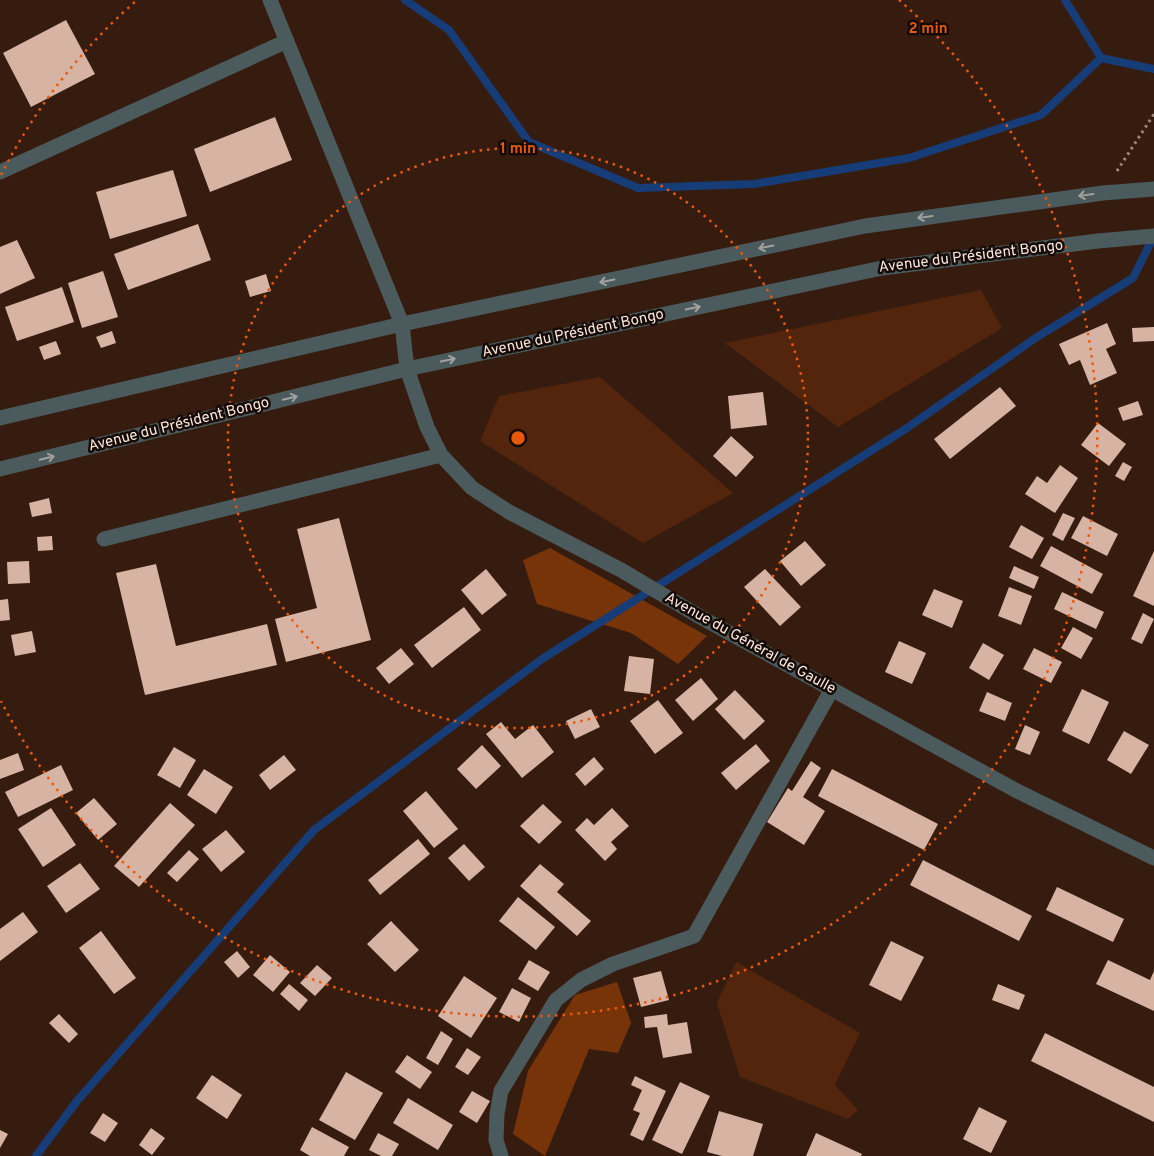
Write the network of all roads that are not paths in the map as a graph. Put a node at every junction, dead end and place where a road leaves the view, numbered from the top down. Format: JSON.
{"nodes":[{"id":1,"x":270,"y":0,"type":"edge"},
{"id":2,"x":287,"y":41,"type":"junction"},
{"id":3,"x":0,"y":172,"type":"edge"},
{"id":4,"x":1154,"y":189,"type":"edge"},
{"id":5,"x":1154,"y":236,"type":"edge"},
{"id":6,"x":402,"y":324,"type":"junction"},
{"id":7,"x":408,"y":369,"type":"junction"},
{"id":8,"x":0,"y":418,"type":"edge"},
{"id":9,"x":441,"y":455,"type":"junction"},
{"id":10,"x":0,"y":469,"type":"edge"},
{"id":11,"x":104,"y":538,"type":"dead end"},
{"id":12,"x":832,"y":689,"type":"junction"},
{"id":13,"x":1154,"y":858,"type":"edge"},
{"id":14,"x":501,"y":1156,"type":"edge"}],
"edges":[{"from":1,"to":2,"type":"street","name":"Avenue du Général de Gaulle"},
{"from":2,"to":3,"type":"street"},
{"from":2,"to":6,"type":"street","name":"Avenue du Général de Gaulle"},
{"from":4,"to":6,"type":"street","one_way":true},
{"from":7,"to":5,"type":"street","name":"Avenue du Président Bongo","one_way":true},
{"from":6,"to":7,"type":"street","name":"Avenue du Général de Gaulle"},
{"from":6,"to":8,"type":"street"},
{"from":7,"to":9,"type":"street","name":"Avenue du Général de Gaulle"},
{"from":10,"to":7,"type":"street","name":"Avenue du Président Bongo","one_way":true},
{"from":9,"to":11,"type":"street"},
{"from":9,"to":12,"type":"street","name":"Avenue du Général de Gaulle"},
{"from":12,"to":13,"type":"street","name":"Avenue du Général de Gaulle"},
{"from":12,"to":14,"type":"street"}]}
